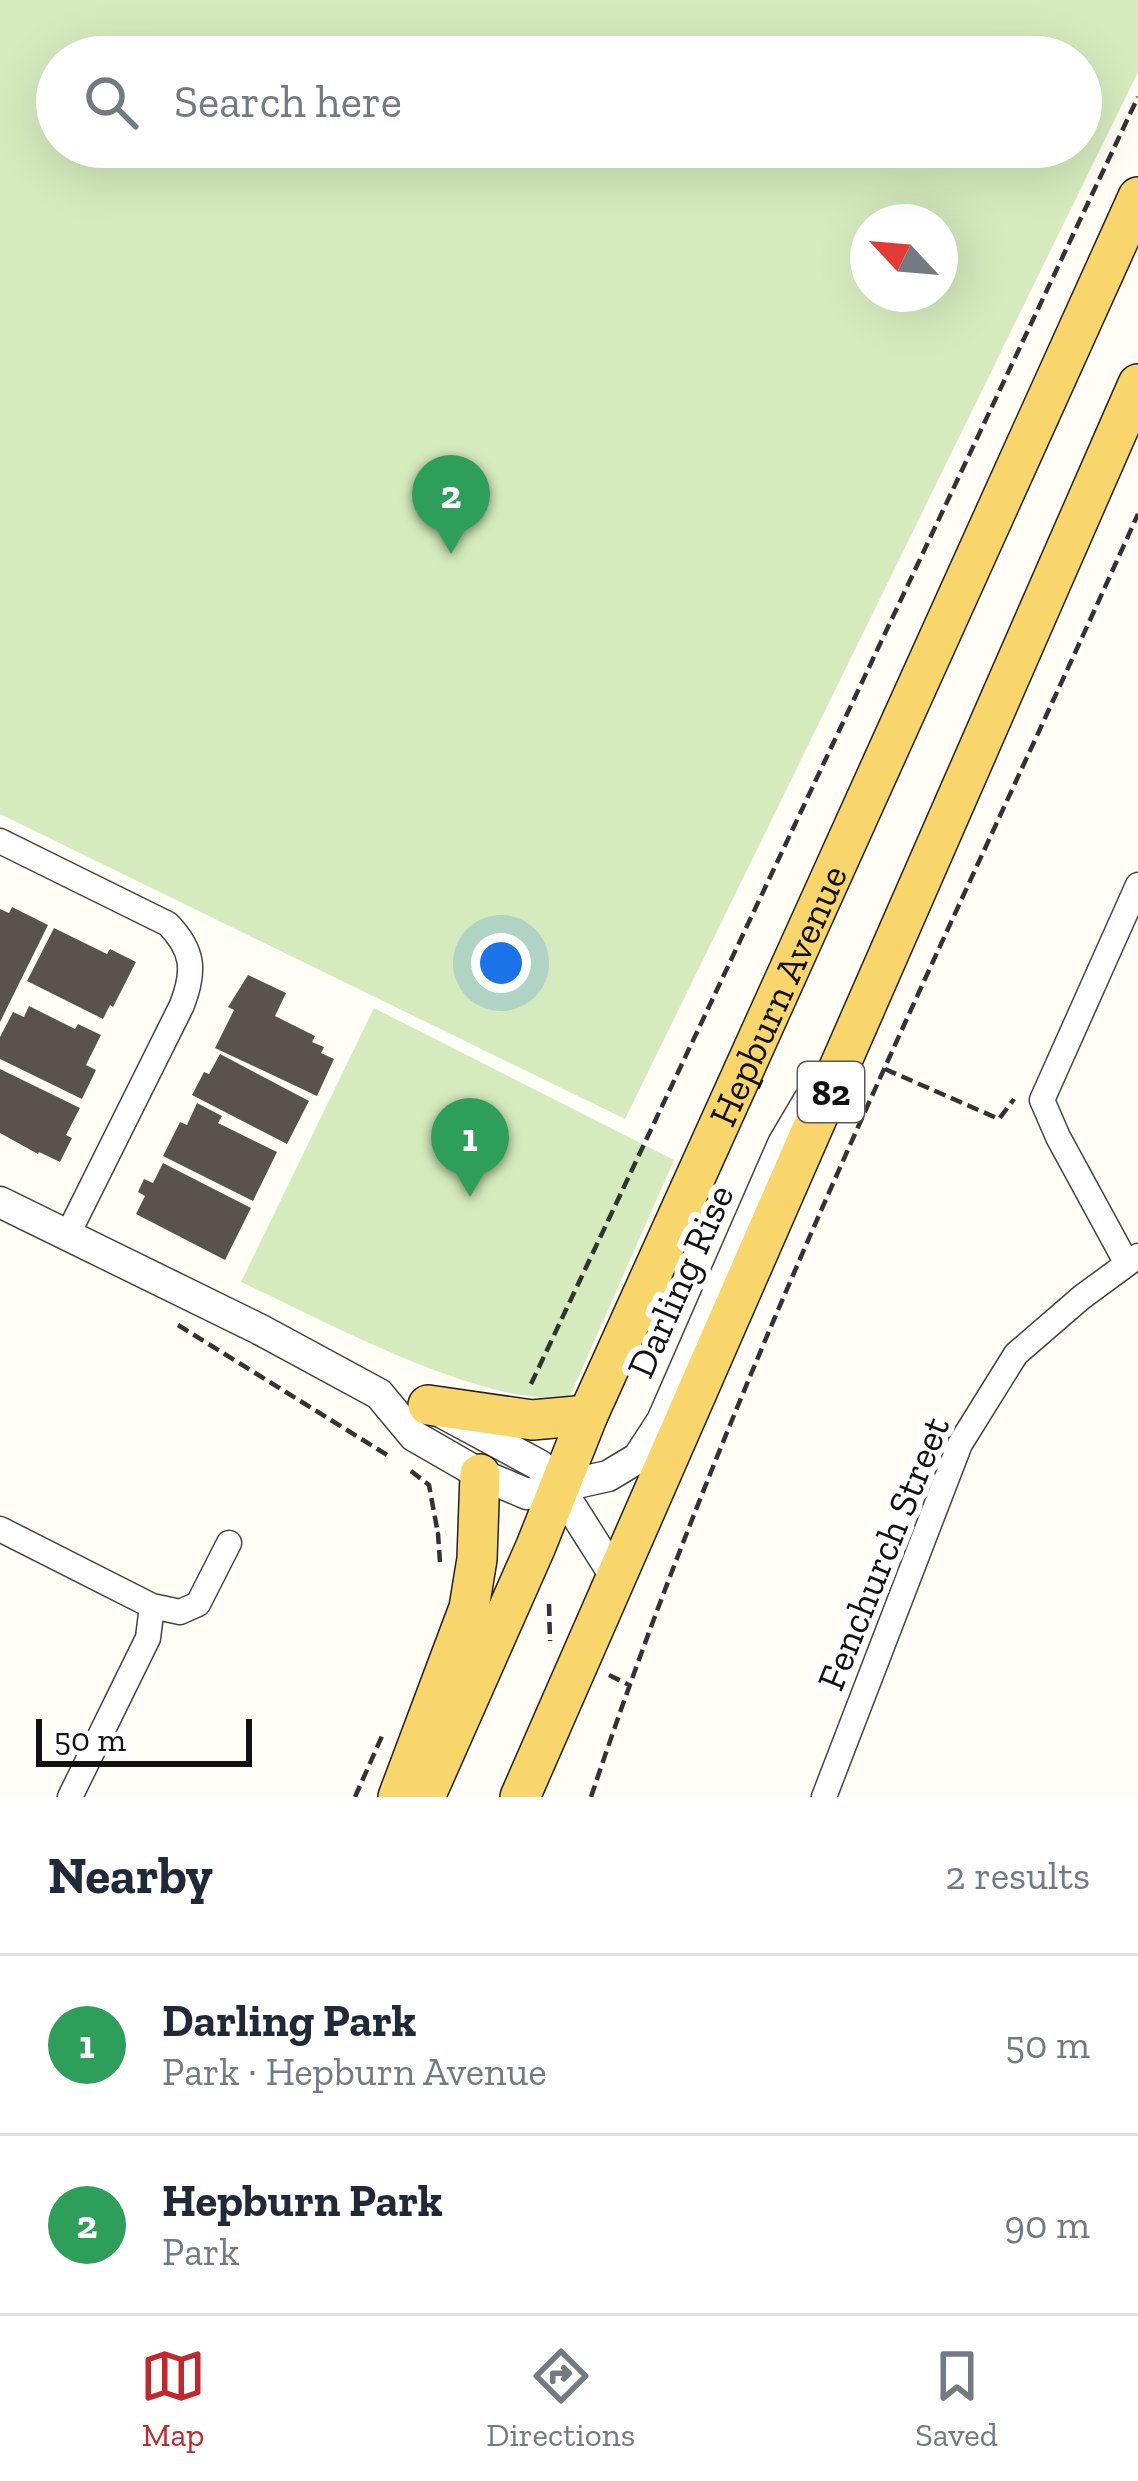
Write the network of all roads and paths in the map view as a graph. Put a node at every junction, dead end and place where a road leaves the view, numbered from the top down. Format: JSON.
{"nodes":[{"id":1,"x":1138,"y":98,"type":"edge"},
{"id":2,"x":1138,"y":197,"type":"edge"},
{"id":3,"x":1138,"y":384,"type":"edge"},
{"id":4,"x":1138,"y":514,"type":"edge"},
{"id":5,"x":0,"y":842,"type":"edge"},
{"id":6,"x":1138,"y":885,"type":"edge"},
{"id":7,"x":1054,"y":1066,"type":"junction"},
{"id":8,"x":842,"y":1069,"type":"junction"},
{"id":9,"x":885,"y":1069,"type":"junction"},
{"id":10,"x":0,"y":1202,"type":"edge"},
{"id":11,"x":68,"y":1234,"type":"junction"},
{"id":12,"x":1132,"y":1259,"type":"edge"},
{"id":13,"x":167,"y":1318,"type":"dead end"},
{"id":14,"x":379,"y":1394,"type":"junction"},
{"id":15,"x":428,"y":1405,"type":"junction"},
{"id":16,"x":588,"y":1415,"type":"junction"},
{"id":17,"x":532,"y":1420,"type":"junction"},
{"id":18,"x":480,"y":1474,"type":"junction"},
{"id":19,"x":560,"y":1489,"type":"junction"},
{"id":20,"x":479,"y":1527,"type":"junction"},
{"id":21,"x":0,"y":1529,"type":"edge"},
{"id":22,"x":438,"y":1534,"type":"junction"},
{"id":23,"x":229,"y":1543,"type":"dead end"},
{"id":24,"x":615,"y":1576,"type":"junction"},
{"id":25,"x":441,"y":1580,"type":"dead end"},
{"id":26,"x":152,"y":1606,"type":"junction"},
{"id":27,"x":384,"y":1731,"type":"dead end"},
{"id":28,"x":70,"y":1797,"type":"edge"},
{"id":29,"x":356,"y":1797,"type":"edge"},
{"id":30,"x":398,"y":1797,"type":"edge"},
{"id":31,"x":425,"y":1797,"type":"edge"},
{"id":32,"x":520,"y":1797,"type":"edge"},
{"id":33,"x":591,"y":1797,"type":"edge"},
{"id":34,"x":824,"y":1797,"type":"edge"}],
"edges":[{"from":1,"to":17,"type":"path"},
{"from":2,"to":16,"type":"main road","name":"Hepburn Avenue","number":"82"},
{"from":3,"to":8,"type":"main road","number":"82"},
{"from":4,"to":9,"type":"path"},
{"from":5,"to":11,"type":"street"},
{"from":6,"to":7,"type":"street"},
{"from":7,"to":9,"type":"path"},
{"from":7,"to":12,"type":"street"},
{"from":8,"to":19,"type":"street","name":"Darling Rise"},
{"from":8,"to":24,"type":"main road","number":"82"},
{"from":9,"to":33,"type":"path"},
{"from":10,"to":11,"type":"street","name":"Darling Rise"},
{"from":11,"to":14,"type":"street","name":"Darling Rise"},
{"from":12,"to":34,"type":"street","name":"Fenchurch Street"},
{"from":13,"to":22,"type":"path"},
{"from":14,"to":15,"type":"street","name":"Darling Rise"},
{"from":14,"to":18,"type":"street","name":"Darling Rise"},
{"from":15,"to":17,"type":"main road"},
{"from":15,"to":19,"type":"street","name":"Darling Rise"},
{"from":16,"to":17,"type":"main road"},
{"from":16,"to":19,"type":"main road","name":"Hepburn Avenue","number":"82"},
{"from":18,"to":19,"type":"street","name":"Darling Rise"},
{"from":18,"to":20,"type":"main road"},
{"from":19,"to":24,"type":"street","name":"Darling Rise"},
{"from":19,"to":31,"type":"main road","name":"Hepburn Avenue","number":"82"},
{"from":20,"to":22,"type":"path"},
{"from":20,"to":30,"type":"main road"},
{"from":21,"to":26,"type":"street"},
{"from":22,"to":25,"type":"path"},
{"from":23,"to":26,"type":"street"},
{"from":24,"to":32,"type":"main road","number":"82"},
{"from":26,"to":28,"type":"street"},
{"from":27,"to":29,"type":"path"}]}
